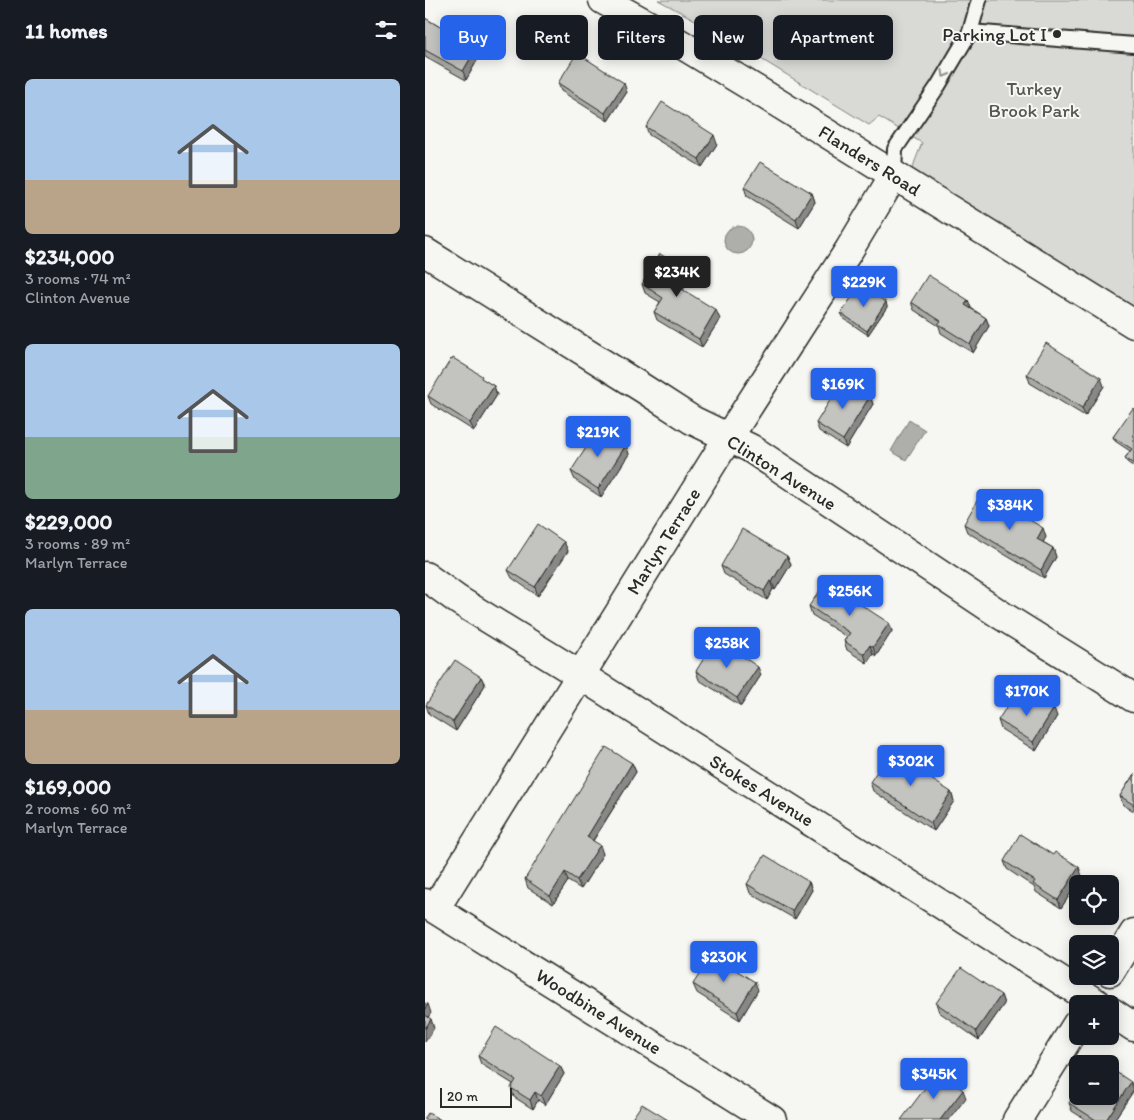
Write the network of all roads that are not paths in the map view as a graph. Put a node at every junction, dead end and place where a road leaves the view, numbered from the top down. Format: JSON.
{"nodes":[{"id":1,"x":603,"y":0,"type":"edge"},
{"id":2,"x":979,"y":0,"type":"edge"},
{"id":3,"x":970,"y":32,"type":"junction"},
{"id":4,"x":1134,"y":45,"type":"edge"},
{"id":5,"x":894,"y":175,"type":"junction"},
{"id":6,"x":425,"y":252,"type":"edge"},
{"id":7,"x":1134,"y":324,"type":"edge"},
{"id":8,"x":728,"y":438,"type":"junction"},
{"id":9,"x":425,"y":576,"type":"edge"},
{"id":10,"x":580,"y":675,"type":"junction"},
{"id":11,"x":1134,"y":698,"type":"edge"},
{"id":12,"x":430,"y":906,"type":"edge"},
{"id":13,"x":1134,"y":934,"type":"edge"},
{"id":14,"x":1119,"y":958,"type":"edge"},
{"id":15,"x":1082,"y":995,"type":"edge"},
{"id":16,"x":1119,"y":1018,"type":"edge"},
{"id":17,"x":1134,"y":1027,"type":"edge"},
{"id":18,"x":1069,"y":1037,"type":"edge"},
{"id":19,"x":772,"y":1120,"type":"edge"},
{"id":20,"x":1017,"y":1120,"type":"edge"}],
"edges":[{"from":1,"to":5,"type":"street","name":"Flanders Road"},
{"from":2,"to":3,"type":"lane"},
{"from":3,"to":4,"type":"lane"},
{"from":3,"to":5,"type":"lane","one_way":true},
{"from":5,"to":7,"type":"street","name":"Flanders Road"},
{"from":5,"to":8,"type":"street","name":"Marlyn Terrace"},
{"from":6,"to":8,"type":"street","name":"Clinton Avenue"},
{"from":8,"to":10,"type":"street","name":"Marlyn Terrace"},
{"from":8,"to":11,"type":"street","name":"Clinton Avenue"},
{"from":9,"to":10,"type":"street","name":"Stokes Avenue"},
{"from":10,"to":12,"type":"street","name":"Marlyn Terrace"},
{"from":10,"to":15,"type":"street","name":"Stokes Avenue"},
{"from":12,"to":19,"type":"street","name":"Woodbine Avenue"},
{"from":13,"to":14,"type":"street"},
{"from":16,"to":17,"type":"street","name":"Stokes Avenue"},
{"from":18,"to":20,"type":"street"}]}
